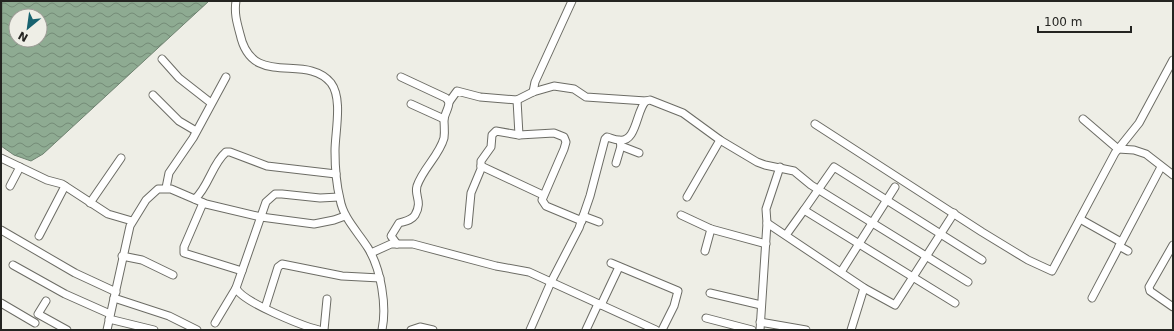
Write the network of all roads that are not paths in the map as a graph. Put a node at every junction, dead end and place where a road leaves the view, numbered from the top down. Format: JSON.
{"nodes":[{"id":1,"x":236,"y":1,"type":"edge"},
{"id":2,"x":572,"y":1,"type":"edge"},
{"id":3,"x":162,"y":60,"type":"dead end"},
{"id":4,"x":1173,"y":60,"type":"edge"},
{"id":5,"x":226,"y":77,"type":"dead end"},
{"id":6,"x":400,"y":77,"type":"dead end"},
{"id":7,"x":533,"y":92,"type":"junction"},
{"id":8,"x":153,"y":95,"type":"dead end"},
{"id":9,"x":517,"y":100,"type":"junction"},
{"id":10,"x":646,"y":101,"type":"junction"},
{"id":11,"x":449,"y":102,"type":"junction"},
{"id":12,"x":211,"y":103,"type":"junction"},
{"id":13,"x":411,"y":104,"type":"dead end"},
{"id":14,"x":444,"y":119,"type":"junction"},
{"id":15,"x":1083,"y":119,"type":"dead end"},
{"id":16,"x":814,"y":124,"type":"dead end"},
{"id":17,"x":196,"y":131,"type":"junction"},
{"id":18,"x":520,"y":135,"type":"junction"},
{"id":19,"x":720,"y":140,"type":"junction"},
{"id":20,"x":620,"y":143,"type":"junction"},
{"id":21,"x":1118,"y":149,"type":"junction"},
{"id":22,"x":639,"y":153,"type":"dead end"},
{"id":23,"x":1,"y":158,"type":"edge"},
{"id":24,"x":121,"y":158,"type":"dead end"},
{"id":25,"x":616,"y":163,"type":"dead end"},
{"id":26,"x":482,"y":166,"type":"junction"},
{"id":27,"x":20,"y":167,"type":"junction"},
{"id":28,"x":780,"y":167,"type":"junction"},
{"id":29,"x":1161,"y":167,"type":"junction"},
{"id":30,"x":336,"y":174,"type":"junction"},
{"id":31,"x":1173,"y":175,"type":"edge"},
{"id":32,"x":10,"y":186,"type":"dead end"},
{"id":33,"x":65,"y":186,"type":"junction"},
{"id":34,"x":895,"y":187,"type":"dead end"},
{"id":35,"x":166,"y":188,"type":"junction"},
{"id":36,"x":818,"y":189,"type":"junction"},
{"id":37,"x":543,"y":196,"type":"junction"},
{"id":38,"x":339,"y":197,"type":"junction"},
{"id":39,"x":687,"y":198,"type":"dead end"},
{"id":40,"x":195,"y":199,"type":"junction"},
{"id":41,"x":887,"y":200,"type":"junction"},
{"id":42,"x":90,"y":203,"type":"junction"},
{"id":43,"x":203,"y":203,"type":"junction"},
{"id":44,"x":804,"y":210,"type":"junction"},
{"id":45,"x":954,"y":214,"type":"junction"},
{"id":46,"x":681,"y":215,"type":"dead end"},
{"id":47,"x":345,"y":216,"type":"junction"},
{"id":48,"x":261,"y":217,"type":"junction"},
{"id":49,"x":582,"y":218,"type":"junction"},
{"id":50,"x":1080,"y":219,"type":"junction"},
{"id":51,"x":132,"y":221,"type":"junction"},
{"id":52,"x":599,"y":222,"type":"dead end"},
{"id":53,"x":872,"y":222,"type":"junction"},
{"id":54,"x":767,"y":223,"type":"junction"},
{"id":55,"x":468,"y":225,"type":"dead end"},
{"id":56,"x":712,"y":229,"type":"junction"},
{"id":57,"x":1,"y":230,"type":"edge"},
{"id":58,"x":941,"y":234,"type":"junction"},
{"id":59,"x":786,"y":235,"type":"junction"},
{"id":60,"x":39,"y":236,"type":"dead end"},
{"id":61,"x":397,"y":244,"type":"junction"},
{"id":62,"x":766,"y":244,"type":"junction"},
{"id":63,"x":859,"y":244,"type":"junction"},
{"id":64,"x":1120,"y":244,"type":"junction"},
{"id":65,"x":1173,"y":245,"type":"edge"},
{"id":66,"x":705,"y":251,"type":"dead end"},
{"id":67,"x":1128,"y":251,"type":"dead end"},
{"id":68,"x":371,"y":253,"type":"junction"},
{"id":69,"x":122,"y":256,"type":"junction"},
{"id":70,"x":927,"y":256,"type":"junction"},
{"id":71,"x":982,"y":260,"type":"dead end"},
{"id":72,"x":611,"y":263,"type":"dead end"},
{"id":73,"x":12,"y":265,"type":"dead end"},
{"id":74,"x":619,"y":267,"type":"junction"},
{"id":75,"x":242,"y":271,"type":"junction"},
{"id":76,"x":842,"y":272,"type":"junction"},
{"id":77,"x":173,"y":275,"type":"dead end"},
{"id":78,"x":913,"y":277,"type":"junction"},
{"id":79,"x":380,"y":278,"type":"junction"},
{"id":80,"x":551,"y":282,"type":"junction"},
{"id":81,"x":968,"y":282,"type":"dead end"},
{"id":82,"x":236,"y":288,"type":"junction"},
{"id":83,"x":864,"y":288,"type":"junction"},
{"id":84,"x":710,"y":293,"type":"dead end"},
{"id":85,"x":115,"y":295,"type":"junction"},
{"id":86,"x":1092,"y":298,"type":"dead end"},
{"id":87,"x":327,"y":299,"type":"dead end"},
{"id":88,"x":46,"y":301,"type":"dead end"},
{"id":89,"x":1,"y":303,"type":"edge"},
{"id":90,"x":955,"y":303,"type":"dead end"},
{"id":91,"x":600,"y":305,"type":"junction"},
{"id":92,"x":761,"y":305,"type":"junction"},
{"id":93,"x":1173,"y":307,"type":"edge"},
{"id":94,"x":264,"y":308,"type":"junction"},
{"id":95,"x":39,"y":316,"type":"junction"},
{"id":96,"x":110,"y":316,"type":"junction"},
{"id":97,"x":706,"y":318,"type":"dead end"},
{"id":98,"x":760,"y":322,"type":"junction"},
{"id":99,"x":215,"y":323,"type":"dead end"},
{"id":100,"x":33,"y":327,"type":"edge"},
{"id":101,"x":67,"y":330,"type":"edge"},
{"id":102,"x":107,"y":330,"type":"edge"},
{"id":103,"x":154,"y":330,"type":"edge"},
{"id":104,"x":197,"y":330,"type":"edge"},
{"id":105,"x":319,"y":330,"type":"edge"},
{"id":106,"x":324,"y":330,"type":"edge"},
{"id":107,"x":382,"y":330,"type":"edge"},
{"id":108,"x":411,"y":330,"type":"edge"},
{"id":109,"x":433,"y":330,"type":"edge"},
{"id":110,"x":530,"y":330,"type":"edge"},
{"id":111,"x":586,"y":330,"type":"edge"},
{"id":112,"x":656,"y":330,"type":"edge"},
{"id":113,"x":662,"y":330,"type":"edge"},
{"id":114,"x":752,"y":330,"type":"edge"},
{"id":115,"x":760,"y":330,"type":"edge"},
{"id":116,"x":806,"y":330,"type":"edge"},
{"id":117,"x":851,"y":330,"type":"edge"}],
"edges":[{"from":1,"to":30,"type":"street"},
{"from":2,"to":7,"type":"street"},
{"from":3,"to":12,"type":"street"},
{"from":4,"to":21,"type":"street"},
{"from":5,"to":12,"type":"street"},
{"from":6,"to":11,"type":"street"},
{"from":7,"to":9,"type":"street"},
{"from":7,"to":10,"type":"street"},
{"from":8,"to":17,"type":"street"},
{"from":9,"to":11,"type":"street"},
{"from":9,"to":18,"type":"street"},
{"from":10,"to":19,"type":"street"},
{"from":10,"to":20,"type":"street"},
{"from":11,"to":14,"type":"street"},
{"from":12,"to":17,"type":"street"},
{"from":13,"to":14,"type":"street"},
{"from":14,"to":61,"type":"street"},
{"from":15,"to":21,"type":"street"},
{"from":16,"to":45,"type":"street"},
{"from":17,"to":35,"type":"street"},
{"from":18,"to":26,"type":"street"},
{"from":18,"to":37,"type":"street"},
{"from":19,"to":28,"type":"street"},
{"from":19,"to":39,"type":"street"},
{"from":20,"to":22,"type":"street"},
{"from":20,"to":25,"type":"street"},
{"from":20,"to":49,"type":"street"},
{"from":21,"to":29,"type":"street"},
{"from":21,"to":50,"type":"street"},
{"from":23,"to":27,"type":"street"},
{"from":24,"to":42,"type":"street"},
{"from":26,"to":37,"type":"street"},
{"from":26,"to":55,"type":"street"},
{"from":27,"to":32,"type":"street"},
{"from":27,"to":33,"type":"street"},
{"from":28,"to":36,"type":"street"},
{"from":28,"to":54,"type":"street"},
{"from":29,"to":31,"type":"street"},
{"from":29,"to":64,"type":"street"},
{"from":30,"to":38,"type":"street"},
{"from":30,"to":40,"type":"street"},
{"from":33,"to":42,"type":"street"},
{"from":33,"to":60,"type":"street"},
{"from":34,"to":41,"type":"street"},
{"from":35,"to":40,"type":"street"},
{"from":35,"to":51,"type":"street"},
{"from":36,"to":41,"type":"street"},
{"from":36,"to":44,"type":"street"},
{"from":36,"to":53,"type":"street"},
{"from":37,"to":49,"type":"street"},
{"from":38,"to":47,"type":"street"},
{"from":38,"to":48,"type":"street"},
{"from":40,"to":43,"type":"street"},
{"from":41,"to":53,"type":"street"},
{"from":41,"to":58,"type":"street"},
{"from":42,"to":51,"type":"street"},
{"from":43,"to":48,"type":"street"},
{"from":43,"to":75,"type":"street"},
{"from":44,"to":59,"type":"street"},
{"from":44,"to":63,"type":"street"},
{"from":45,"to":50,"type":"street"},
{"from":45,"to":58,"type":"street"},
{"from":46,"to":56,"type":"street"},
{"from":47,"to":48,"type":"street"},
{"from":47,"to":68,"type":"street"},
{"from":48,"to":75,"type":"street"},
{"from":49,"to":52,"type":"street"},
{"from":49,"to":80,"type":"street"},
{"from":50,"to":64,"type":"street"},
{"from":51,"to":69,"type":"street"},
{"from":53,"to":63,"type":"street"},
{"from":53,"to":70,"type":"street"},
{"from":54,"to":59,"type":"street"},
{"from":54,"to":62,"type":"street"},
{"from":56,"to":62,"type":"street"},
{"from":56,"to":66,"type":"street"},
{"from":57,"to":85,"type":"street"},
{"from":58,"to":70,"type":"street"},
{"from":58,"to":71,"type":"street"},
{"from":59,"to":76,"type":"street"},
{"from":61,"to":68,"type":"street"},
{"from":61,"to":80,"type":"street"},
{"from":62,"to":92,"type":"street"},
{"from":63,"to":76,"type":"street"},
{"from":63,"to":78,"type":"street"},
{"from":64,"to":67,"type":"street"},
{"from":64,"to":86,"type":"street"},
{"from":65,"to":93,"type":"street"},
{"from":68,"to":79,"type":"street"},
{"from":69,"to":77,"type":"street"},
{"from":69,"to":85,"type":"street"},
{"from":70,"to":78,"type":"street"},
{"from":70,"to":81,"type":"street"},
{"from":72,"to":74,"type":"street"},
{"from":73,"to":96,"type":"street"},
{"from":74,"to":91,"type":"street"},
{"from":74,"to":113,"type":"street"},
{"from":75,"to":82,"type":"street"},
{"from":76,"to":83,"type":"street"},
{"from":78,"to":83,"type":"street"},
{"from":78,"to":90,"type":"street"},
{"from":79,"to":94,"type":"street"},
{"from":79,"to":107,"type":"street"},
{"from":80,"to":91,"type":"street"},
{"from":80,"to":110,"type":"street"},
{"from":82,"to":94,"type":"street"},
{"from":82,"to":99,"type":"street"},
{"from":83,"to":117,"type":"street"},
{"from":84,"to":92,"type":"street"},
{"from":85,"to":96,"type":"street"},
{"from":85,"to":104,"type":"street"},
{"from":87,"to":106,"type":"street"},
{"from":88,"to":95,"type":"street"},
{"from":89,"to":100,"type":"street"},
{"from":91,"to":111,"type":"street"},
{"from":91,"to":112,"type":"street"},
{"from":92,"to":98,"type":"street"},
{"from":94,"to":105,"type":"street"},
{"from":95,"to":100,"type":"street"},
{"from":95,"to":101,"type":"street"},
{"from":96,"to":102,"type":"street"},
{"from":96,"to":103,"type":"street"},
{"from":97,"to":114,"type":"street"},
{"from":98,"to":115,"type":"street"},
{"from":98,"to":116,"type":"street"},
{"from":108,"to":109,"type":"street"}]}
